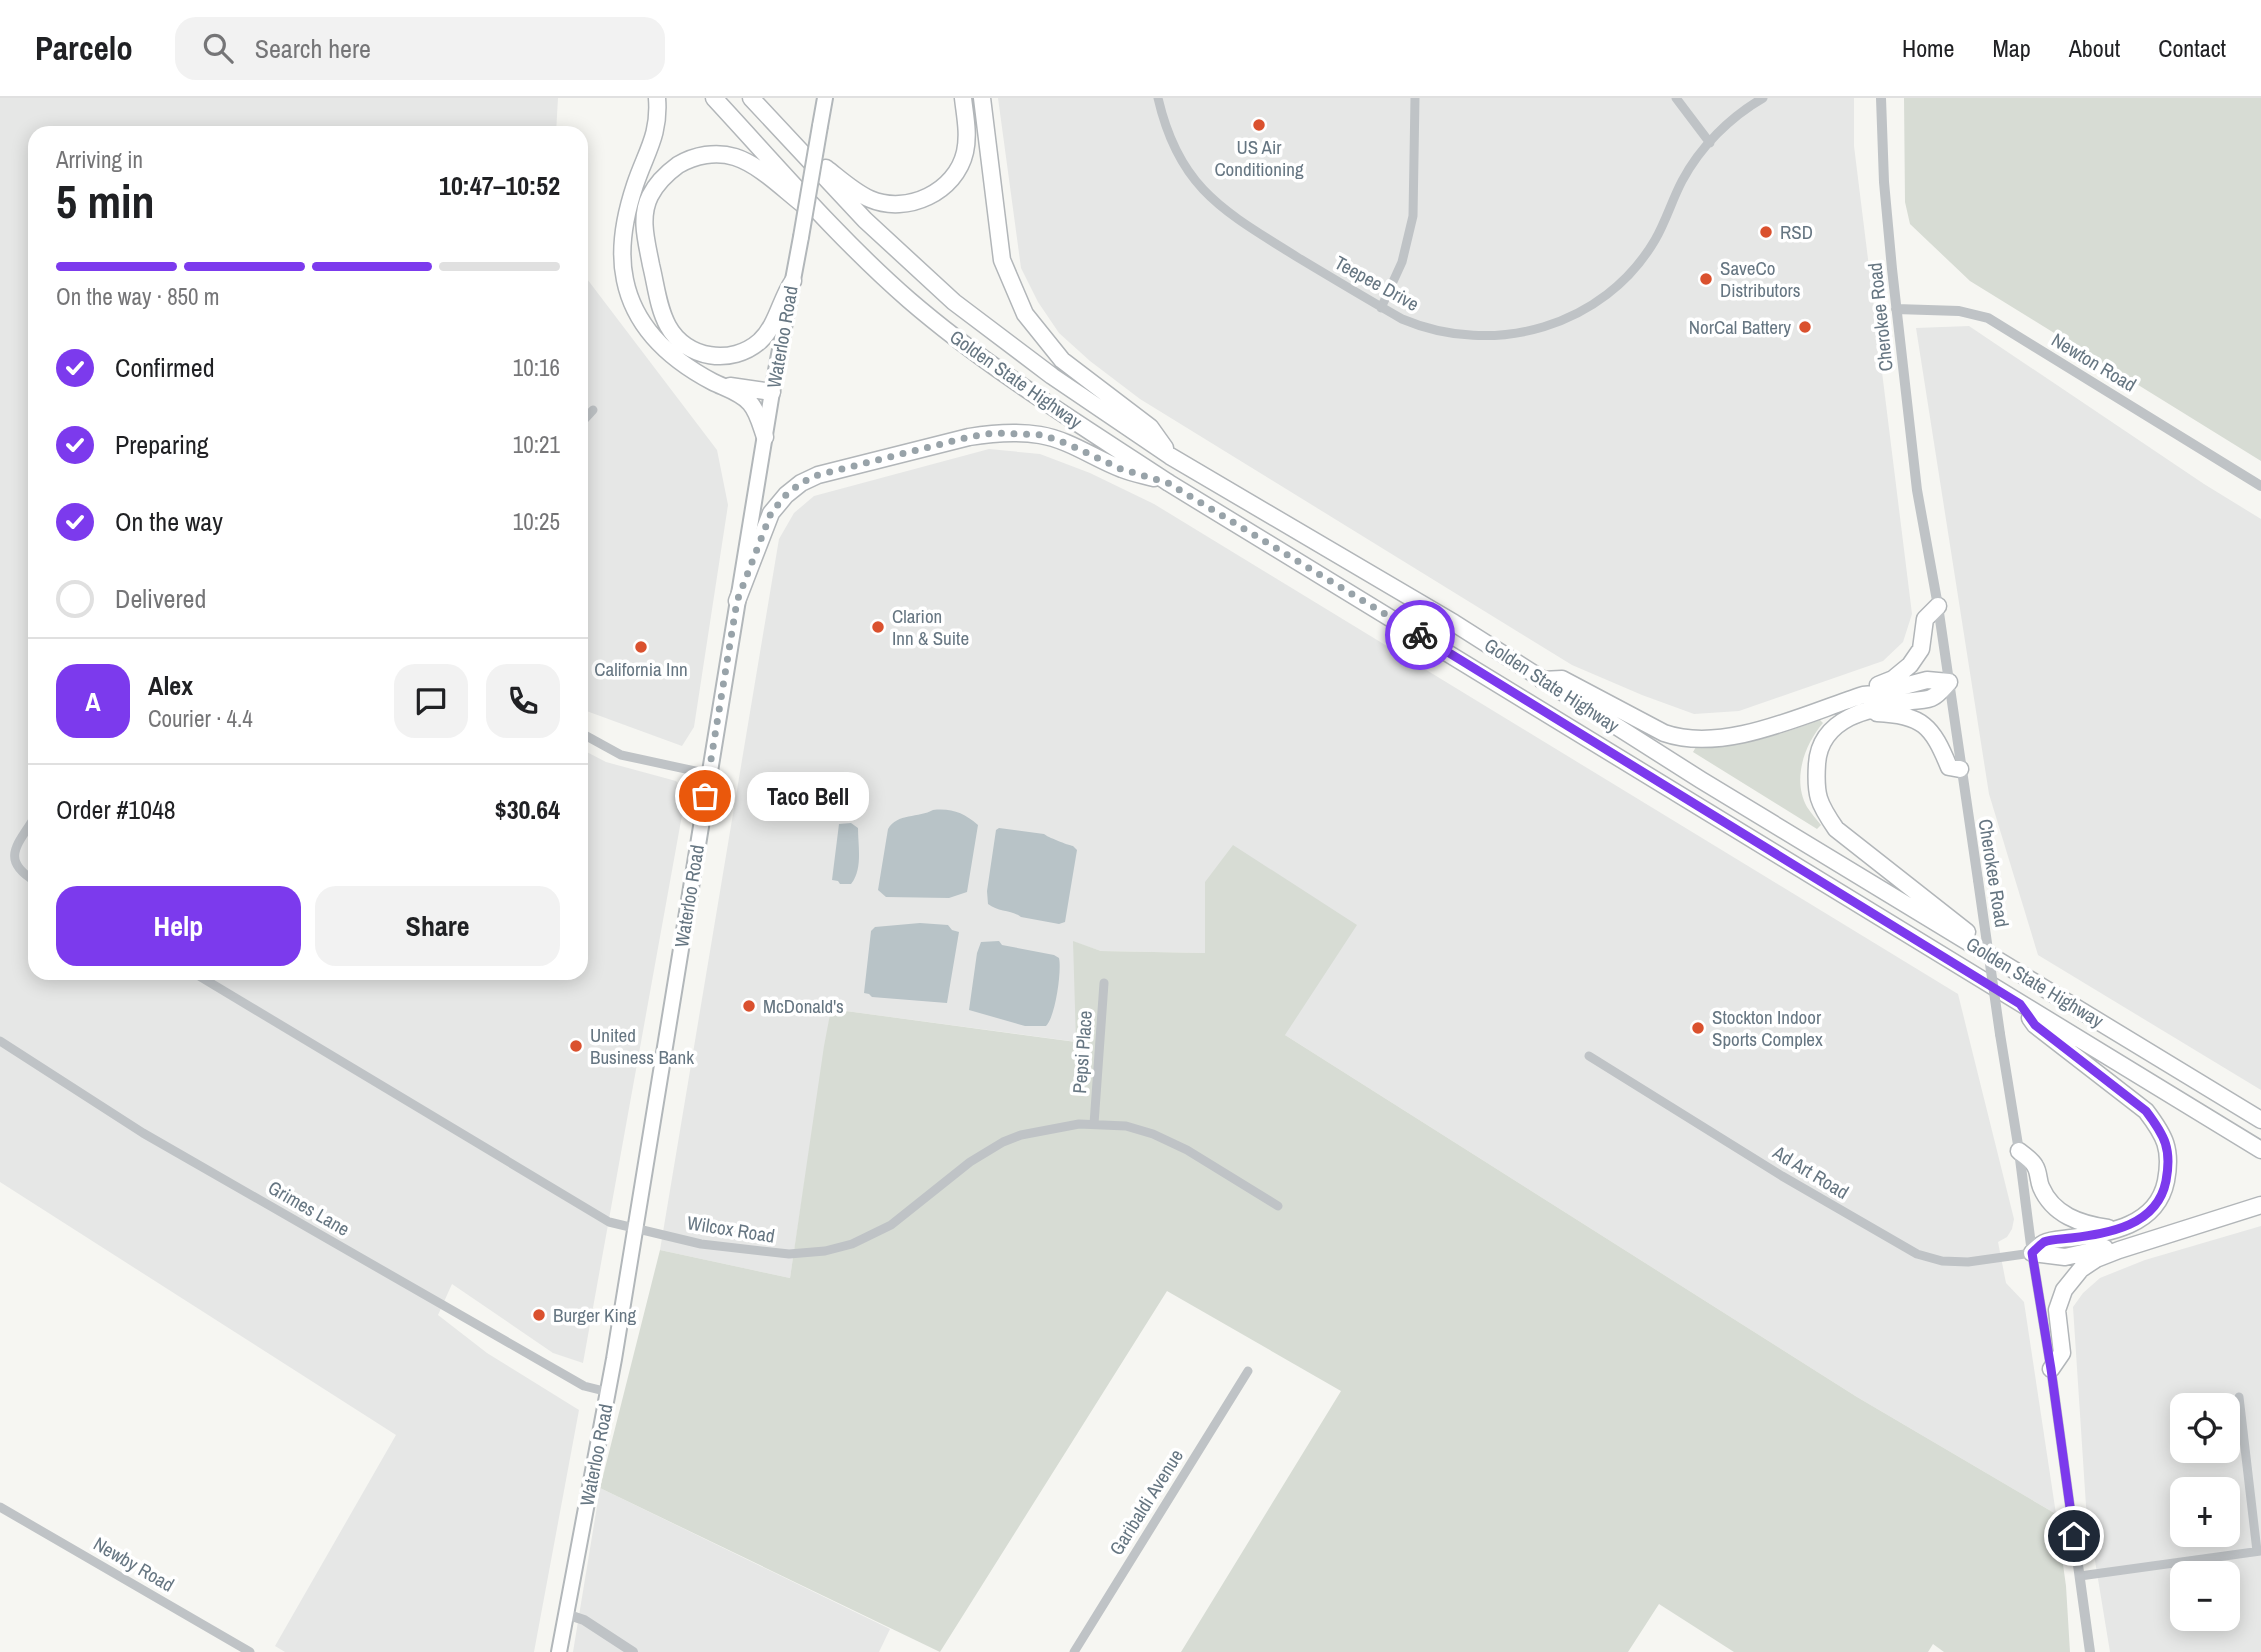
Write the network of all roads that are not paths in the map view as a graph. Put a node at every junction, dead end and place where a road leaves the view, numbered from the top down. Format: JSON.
{"nodes":[{"id":1,"x":657,"y":98,"type":"edge"},
{"id":2,"x":714,"y":98,"type":"edge"},
{"id":3,"x":751,"y":98,"type":"edge"},
{"id":4,"x":825,"y":98,"type":"edge"},
{"id":5,"x":963,"y":98,"type":"edge"},
{"id":6,"x":982,"y":98,"type":"edge"},
{"id":7,"x":1158,"y":98,"type":"edge"},
{"id":8,"x":1415,"y":98,"type":"edge"},
{"id":9,"x":1676,"y":98,"type":"edge"},
{"id":10,"x":1763,"y":98,"type":"edge"},
{"id":11,"x":1881,"y":98,"type":"edge"},
{"id":12,"x":791,"y":141,"type":"junction"},
{"id":13,"x":1710,"y":143,"type":"junction"},
{"id":14,"x":844,"y":237,"type":"junction"},
{"id":15,"x":793,"y":281,"type":"junction"},
{"id":16,"x":1381,"y":307,"type":"junction"},
{"id":17,"x":1896,"y":309,"type":"junction"},
{"id":18,"x":717,"y":384,"type":"junction"},
{"id":19,"x":772,"y":392,"type":"junction"},
{"id":20,"x":593,"y":410,"type":"dead end"},
{"id":21,"x":588,"y":415,"type":"edge"},
{"id":22,"x":765,"y":437,"type":"junction"},
{"id":23,"x":1170,"y":456,"type":"junction"},
{"id":24,"x":1168,"y":483,"type":"junction"},
{"id":25,"x":2261,"y":486,"type":"edge"},
{"id":26,"x":737,"y":601,"type":"junction"},
{"id":27,"x":1938,"y":606,"type":"junction"},
{"id":28,"x":1542,"y":680,"type":"junction"},
{"id":29,"x":1949,"y":682,"type":"junction"},
{"id":30,"x":1866,"y":702,"type":"junction"},
{"id":31,"x":588,"y":737,"type":"edge"},
{"id":32,"x":1960,"y":769,"type":"junction"},
{"id":33,"x":709,"y":774,"type":"junction"},
{"id":34,"x":28,"y":829,"type":"edge"},
{"id":35,"x":28,"y":877,"type":"edge"},
{"id":36,"x":1988,"y":953,"type":"junction"},
{"id":37,"x":206,"y":980,"type":"edge"},
{"id":38,"x":1104,"y":983,"type":"dead end"},
{"id":39,"x":2020,"y":1004,"type":"junction"},
{"id":40,"x":0,"y":1041,"type":"edge"},
{"id":41,"x":1589,"y":1056,"type":"dead end"},
{"id":42,"x":2261,"y":1120,"type":"edge"},
{"id":43,"x":1094,"y":1124,"type":"junction"},
{"id":44,"x":2261,"y":1150,"type":"edge"},
{"id":45,"x":2019,"y":1151,"type":"junction"},
{"id":46,"x":2261,"y":1205,"type":"edge"},
{"id":47,"x":1278,"y":1206,"type":"dead end"},
{"id":48,"x":634,"y":1228,"type":"junction"},
{"id":49,"x":2117,"y":1229,"type":"junction"},
{"id":50,"x":2119,"y":1250,"type":"junction"},
{"id":51,"x":2032,"y":1253,"type":"junction"},
{"id":52,"x":2051,"y":1369,"type":"junction"},
{"id":53,"x":1248,"y":1371,"type":"dead end"},
{"id":54,"x":608,"y":1392,"type":"junction"},
{"id":55,"x":2240,"y":1405,"type":"edge"},
{"id":56,"x":0,"y":1507,"type":"edge"},
{"id":57,"x":2259,"y":1551,"type":"edge"},
{"id":58,"x":2080,"y":1576,"type":"junction"},
{"id":59,"x":566,"y":1614,"type":"junction"},
{"id":60,"x":250,"y":1652,"type":"edge"},
{"id":61,"x":559,"y":1652,"type":"edge"},
{"id":62,"x":633,"y":1652,"type":"edge"},
{"id":63,"x":1074,"y":1652,"type":"edge"},
{"id":64,"x":2090,"y":1652,"type":"edge"}],
"edges":[{"from":1,"to":18,"type":"highway"},
{"from":2,"to":14,"type":"highway","name":"Golden State Highway"},
{"from":3,"to":12,"type":"highway","name":"Golden State Highway"},
{"from":4,"to":15,"type":"main road","name":"Waterloo Road","bridge":true},
{"from":5,"to":12,"type":"highway"},
{"from":6,"to":23,"type":"highway"},
{"from":7,"to":16,"type":"street","name":"Teepee Drive"},
{"from":8,"to":16,"type":"street"},
{"from":9,"to":13,"type":"street"},
{"from":10,"to":13,"type":"street","name":"Teepee Drive"},
{"from":11,"to":17,"type":"street","name":"Cherokee Road"},
{"from":12,"to":23,"type":"highway","name":"Golden State Highway"},
{"from":13,"to":16,"type":"street","name":"Teepee Drive"},
{"from":14,"to":15,"type":"highway"},
{"from":14,"to":24,"type":"highway","name":"Golden State Highway"},
{"from":15,"to":19,"type":"main road","name":"Waterloo Road"},
{"from":17,"to":25,"type":"street","name":"Newton Road"},
{"from":17,"to":27,"type":"street","name":"Cherokee Road"},
{"from":18,"to":19,"type":"highway"},
{"from":18,"to":22,"type":"highway"},
{"from":19,"to":22,"type":"main road","name":"Waterloo Road"},
{"from":20,"to":21,"type":"street"},
{"from":22,"to":26,"type":"main road","name":"Waterloo Road"},
{"from":23,"to":28,"type":"highway","name":"Golden State Highway"},
{"from":24,"to":26,"type":"highway"},
{"from":24,"to":39,"type":"highway","name":"Golden State Highway"},
{"from":26,"to":33,"type":"main road","name":"Waterloo Road"},
{"from":27,"to":29,"type":"street","name":"Cherokee Road"},
{"from":27,"to":30,"type":"highway"},
{"from":28,"to":30,"type":"highway"},
{"from":28,"to":36,"type":"highway","name":"Golden State Highway"},
{"from":29,"to":30,"type":"highway"},
{"from":29,"to":32,"type":"street","name":"Cherokee Road"},
{"from":30,"to":32,"type":"highway"},
{"from":30,"to":36,"type":"highway"},
{"from":31,"to":33,"type":"street"},
{"from":32,"to":45,"type":"street","name":"Cherokee Road","bridge":true},
{"from":33,"to":48,"type":"main road","name":"Waterloo Road"},
{"from":34,"to":35,"type":"street"},
{"from":36,"to":42,"type":"highway","name":"Golden State Highway"},
{"from":37,"to":48,"type":"street","name":"Wilcox Road"},
{"from":38,"to":43,"type":"street","name":"Pepsi Place"},
{"from":39,"to":44,"type":"highway","name":"Golden State Highway"},
{"from":39,"to":49,"type":"highway"},
{"from":40,"to":54,"type":"street","name":"Grimes Lane"},
{"from":41,"to":51,"type":"street","name":"Ad Art Road"},
{"from":43,"to":47,"type":"street","name":"Wilcox Road"},
{"from":43,"to":48,"type":"street","name":"Wilcox Road"},
{"from":45,"to":49,"type":"highway"},
{"from":45,"to":51,"type":"street","name":"Cherokee Road"},
{"from":46,"to":50,"type":"highway"},
{"from":48,"to":54,"type":"main road","name":"Waterloo Road"},
{"from":49,"to":51,"type":"highway"},
{"from":50,"to":51,"type":"highway"},
{"from":50,"to":52,"type":"highway"},
{"from":51,"to":52,"type":"street","name":"Cherokee Road"},
{"from":52,"to":58,"type":"street","name":"Cherokee Road"},
{"from":53,"to":63,"type":"street","name":"Garibaldi Avenue"},
{"from":54,"to":59,"type":"main road","name":"Waterloo Road"},
{"from":55,"to":57,"type":"street"},
{"from":56,"to":60,"type":"street","name":"Newby Road"},
{"from":57,"to":58,"type":"street"},
{"from":58,"to":64,"type":"street","name":"Cherokee Road"},
{"from":59,"to":61,"type":"main road","name":"Waterloo Road"},
{"from":59,"to":62,"type":"street"}]}
